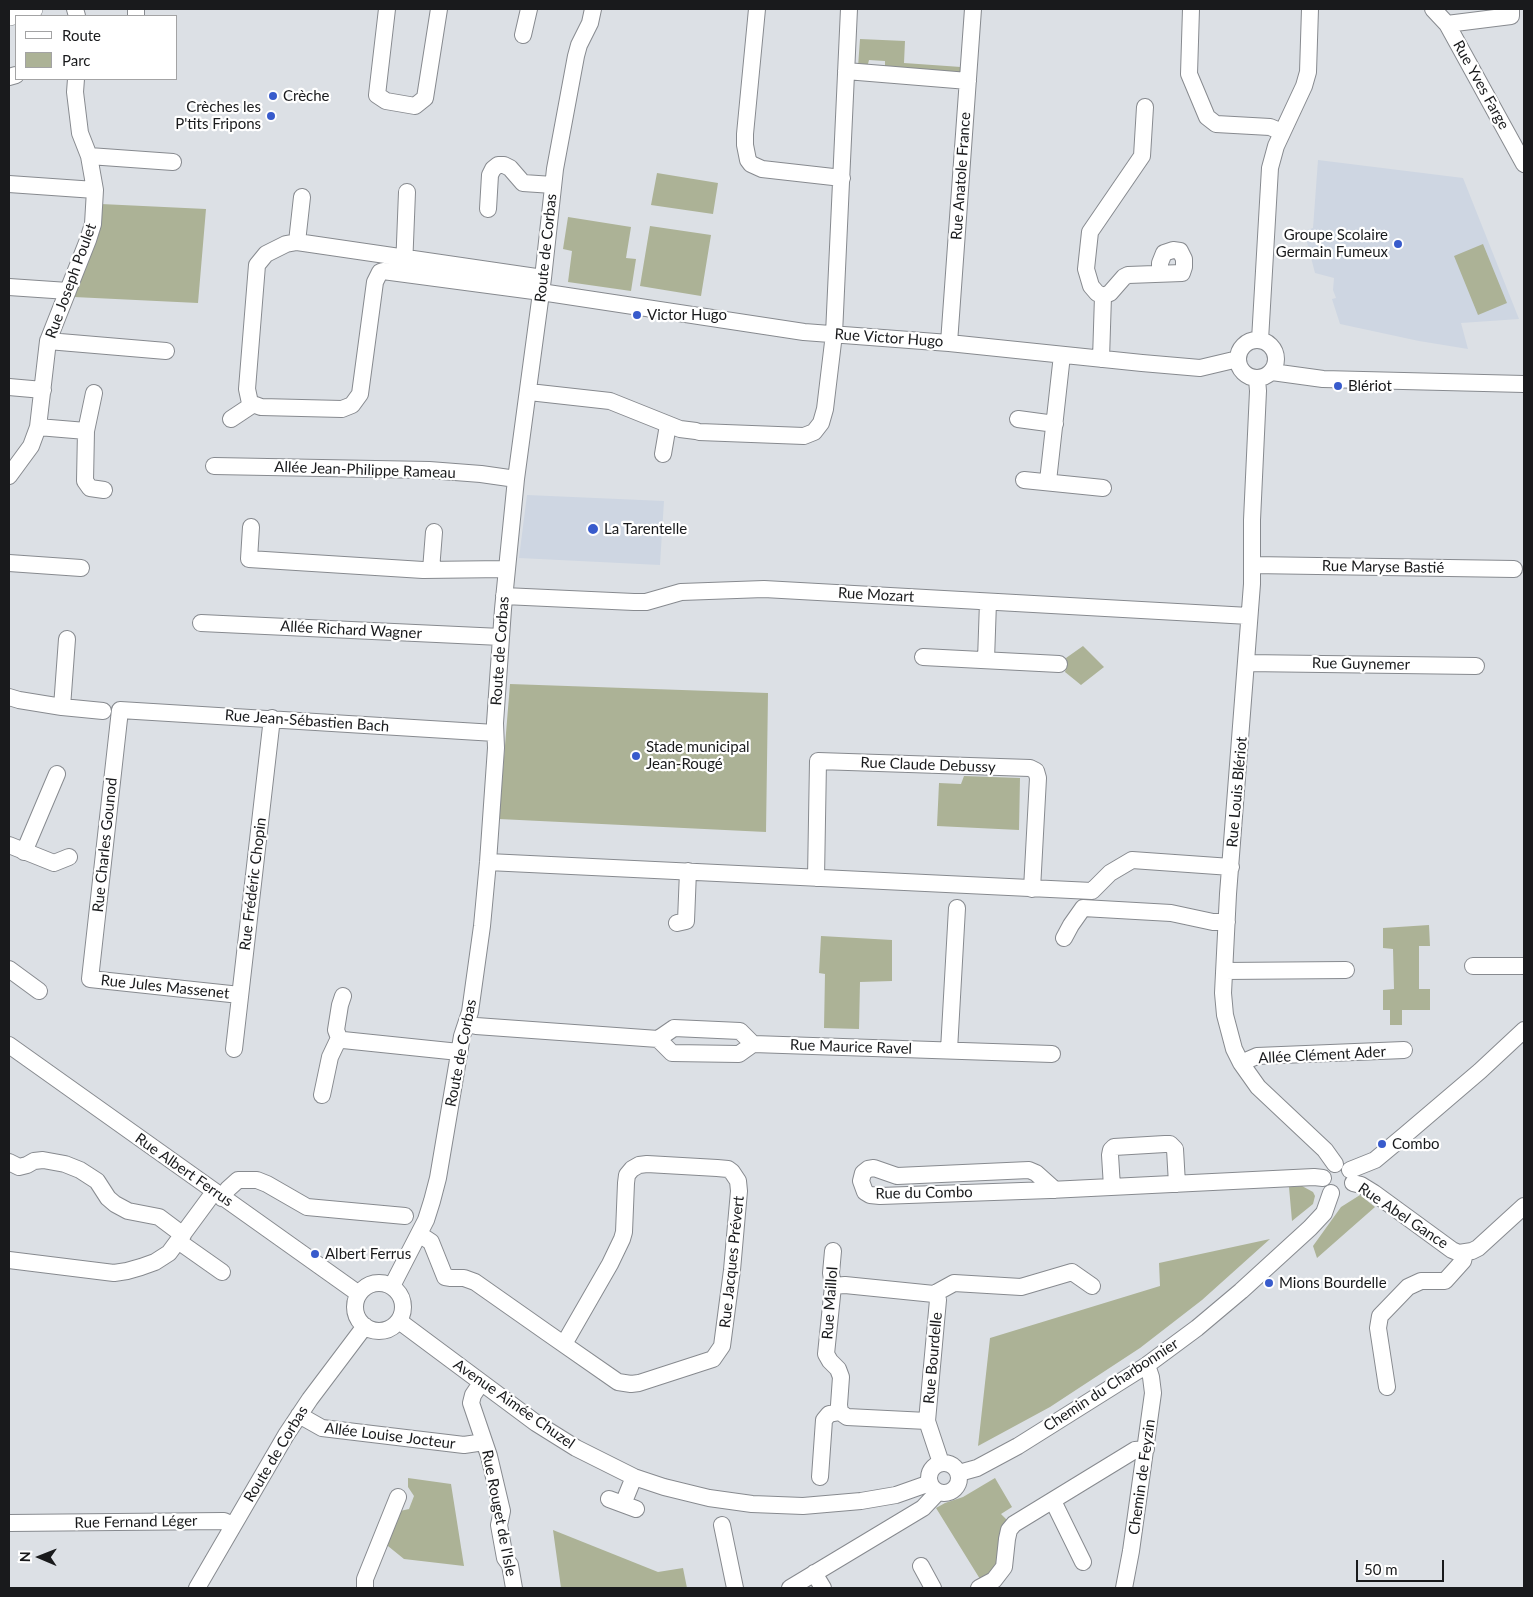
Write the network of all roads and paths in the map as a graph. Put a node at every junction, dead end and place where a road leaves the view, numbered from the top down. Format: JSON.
{"nodes":[{"id":1,"x":32,"y":9,"type":"edge"},
{"id":2,"x":387,"y":9,"type":"edge"},
{"id":3,"x":439,"y":9,"type":"edge"},
{"id":4,"x":529,"y":9,"type":"edge"},
{"id":5,"x":593,"y":9,"type":"edge"},
{"id":6,"x":757,"y":9,"type":"edge"},
{"id":7,"x":849,"y":9,"type":"edge"},
{"id":8,"x":973,"y":9,"type":"edge"},
{"id":9,"x":1192,"y":9,"type":"edge"},
{"id":10,"x":1310,"y":9,"type":"edge"},
{"id":11,"x":1433,"y":9,"type":"edge"},
{"id":12,"x":1511,"y":9,"type":"edge"},
{"id":13,"x":9,"y":15,"type":"edge"},
{"id":14,"x":1447,"y":24,"type":"junction"},
{"id":15,"x":523,"y":35,"type":"dead end"},
{"id":16,"x":846,"y":72,"type":"junction"},
{"id":17,"x":76,"y":80,"type":"edge"},
{"id":18,"x":968,"y":81,"type":"junction"},
{"id":19,"x":1145,"y":107,"type":"dead end"},
{"id":20,"x":1282,"y":132,"type":"junction"},
{"id":21,"x":89,"y":156,"type":"junction"},
{"id":22,"x":172,"y":162,"type":"dead end"},
{"id":23,"x":1524,"y":164,"type":"edge"},
{"id":24,"x":842,"y":178,"type":"junction"},
{"id":25,"x":9,"y":184,"type":"edge"},
{"id":26,"x":552,"y":185,"type":"junction"},
{"id":27,"x":95,"y":190,"type":"junction"},
{"id":28,"x":406,"y":192,"type":"dead end"},
{"id":29,"x":302,"y":197,"type":"dead end"},
{"id":30,"x":488,"y":209,"type":"dead end"},
{"id":31,"x":297,"y":242,"type":"junction"},
{"id":32,"x":405,"y":266,"type":"junction"},
{"id":33,"x":1160,"y":273,"type":"dead end"},
{"id":34,"x":542,"y":285,"type":"junction"},
{"id":35,"x":9,"y":287,"type":"edge"},
{"id":36,"x":68,"y":291,"type":"junction"},
{"id":37,"x":1103,"y":296,"type":"junction"},
{"id":38,"x":834,"y":334,"type":"junction"},
{"id":39,"x":1260,"y":340,"type":"junction"},
{"id":40,"x":48,"y":342,"type":"junction"},
{"id":41,"x":949,"y":343,"type":"junction"},
{"id":42,"x":166,"y":351,"type":"dead end"},
{"id":43,"x":1062,"y":355,"type":"junction"},
{"id":44,"x":1101,"y":359,"type":"junction"},
{"id":45,"x":1238,"y":359,"type":"junction"},
{"id":46,"x":1268,"y":370,"type":"junction"},
{"id":47,"x":1524,"y":384,"type":"edge"},
{"id":48,"x":9,"y":386,"type":"edge"},
{"id":49,"x":43,"y":390,"type":"junction"},
{"id":50,"x":528,"y":392,"type":"junction"},
{"id":51,"x":94,"y":393,"type":"dead end"},
{"id":52,"x":252,"y":405,"type":"junction"},
{"id":53,"x":1018,"y":419,"type":"dead end"},
{"id":54,"x":232,"y":420,"type":"dead end"},
{"id":55,"x":1055,"y":424,"type":"junction"},
{"id":56,"x":668,"y":425,"type":"junction"},
{"id":57,"x":38,"y":427,"type":"junction"},
{"id":58,"x":86,"y":431,"type":"junction"},
{"id":59,"x":663,"y":454,"type":"dead end"},
{"id":60,"x":214,"y":466,"type":"dead end"},
{"id":61,"x":9,"y":476,"type":"edge"},
{"id":62,"x":516,"y":479,"type":"junction"},
{"id":63,"x":1024,"y":480,"type":"dead end"},
{"id":64,"x":1048,"y":481,"type":"junction"},
{"id":65,"x":1103,"y":488,"type":"dead end"},
{"id":66,"x":104,"y":490,"type":"dead end"},
{"id":67,"x":251,"y":527,"type":"dead end"},
{"id":68,"x":434,"y":532,"type":"dead end"},
{"id":69,"x":9,"y":563,"type":"edge"},
{"id":70,"x":1252,"y":565,"type":"junction"},
{"id":71,"x":81,"y":568,"type":"dead end"},
{"id":72,"x":506,"y":569,"type":"junction"},
{"id":73,"x":1514,"y":569,"type":"dead end"},
{"id":74,"x":432,"y":570,"type":"junction"},
{"id":75,"x":504,"y":596,"type":"junction"},
{"id":76,"x":988,"y":602,"type":"junction"},
{"id":77,"x":1249,"y":616,"type":"junction"},
{"id":78,"x":202,"y":623,"type":"dead end"},
{"id":79,"x":501,"y":638,"type":"junction"},
{"id":80,"x":66,"y":639,"type":"dead end"},
{"id":81,"x":923,"y":657,"type":"dead end"},
{"id":82,"x":986,"y":660,"type":"junction"},
{"id":83,"x":1246,"y":663,"type":"junction"},
{"id":84,"x":1059,"y":664,"type":"dead end"},
{"id":85,"x":1476,"y":666,"type":"dead end"},
{"id":86,"x":9,"y":697,"type":"edge"},
{"id":87,"x":62,"y":707,"type":"junction"},
{"id":88,"x":111,"y":710,"type":"junction"},
{"id":89,"x":272,"y":718,"type":"junction"},
{"id":90,"x":495,"y":733,"type":"junction"},
{"id":91,"x":57,"y":774,"type":"dead end"},
{"id":92,"x":9,"y":845,"type":"edge"},
{"id":93,"x":24,"y":852,"type":"junction"},
{"id":94,"x":69,"y":857,"type":"dead end"},
{"id":95,"x":488,"y":862,"type":"junction"},
{"id":96,"x":1231,"y":867,"type":"junction"},
{"id":97,"x":688,"y":871,"type":"junction"},
{"id":98,"x":816,"y":878,"type":"junction"},
{"id":99,"x":1032,"y":889,"type":"junction"},
{"id":100,"x":957,"y":908,"type":"dead end"},
{"id":101,"x":1227,"y":922,"type":"junction"},
{"id":102,"x":677,"y":924,"type":"dead end"},
{"id":103,"x":1064,"y":938,"type":"dead end"},
{"id":104,"x":1472,"y":966,"type":"dead end"},
{"id":105,"x":1524,"y":966,"type":"edge"},
{"id":106,"x":9,"y":969,"type":"edge"},
{"id":107,"x":1346,"y":970,"type":"dead end"},
{"id":108,"x":1224,"y":972,"type":"junction"},
{"id":109,"x":90,"y":979,"type":"joint"},
{"id":110,"x":39,"y":991,"type":"dead end"},
{"id":111,"x":240,"y":994,"type":"junction"},
{"id":112,"x":343,"y":996,"type":"dead end"},
{"id":113,"x":466,"y":1024,"type":"junction"},
{"id":114,"x":1524,"y":1030,"type":"edge"},
{"id":115,"x":339,"y":1038,"type":"junction"},
{"id":116,"x":658,"y":1039,"type":"junction"},
{"id":117,"x":753,"y":1044,"type":"junction"},
{"id":118,"x":9,"y":1045,"type":"edge"},
{"id":119,"x":234,"y":1049,"type":"dead end"},
{"id":120,"x":948,"y":1050,"type":"junction"},
{"id":121,"x":1404,"y":1050,"type":"dead end"},
{"id":122,"x":459,"y":1052,"type":"junction"},
{"id":123,"x":1052,"y":1054,"type":"dead end"},
{"id":124,"x":1241,"y":1063,"type":"junction"},
{"id":125,"x":322,"y":1095,"type":"dead end"},
{"id":126,"x":9,"y":1162,"type":"edge"},
{"id":127,"x":1346,"y":1172,"type":"junction"},
{"id":128,"x":1323,"y":1178,"type":"junction"},
{"id":129,"x":1177,"y":1184,"type":"junction"},
{"id":130,"x":1112,"y":1187,"type":"junction"},
{"id":131,"x":1055,"y":1190,"type":"junction"},
{"id":132,"x":1331,"y":1193,"type":"junction"},
{"id":133,"x":218,"y":1195,"type":"junction"},
{"id":134,"x":1524,"y":1206,"type":"edge"},
{"id":135,"x":405,"y":1216,"type":"dead end"},
{"id":136,"x":419,"y":1234,"type":"junction"},
{"id":137,"x":180,"y":1238,"type":"junction"},
{"id":138,"x":833,"y":1251,"type":"dead end"},
{"id":139,"x":1465,"y":1253,"type":"junction"},
{"id":140,"x":9,"y":1260,"type":"edge"},
{"id":141,"x":222,"y":1272,"type":"dead end"},
{"id":142,"x":392,"y":1286,"type":"junction"},
{"id":143,"x":833,"y":1286,"type":"junction"},
{"id":144,"x":1092,"y":1286,"type":"dead end"},
{"id":145,"x":359,"y":1294,"type":"junction"},
{"id":146,"x":934,"y":1294,"type":"junction"},
{"id":147,"x":399,"y":1321,"type":"junction"},
{"id":148,"x":365,"y":1326,"type":"junction"},
{"id":149,"x":564,"y":1344,"type":"junction"},
{"id":150,"x":1147,"y":1366,"type":"junction"},
{"id":151,"x":480,"y":1383,"type":"junction"},
{"id":152,"x":1387,"y":1386,"type":"dead end"},
{"id":153,"x":840,"y":1412,"type":"junction"},
{"id":154,"x":299,"y":1415,"type":"junction"},
{"id":155,"x":927,"y":1421,"type":"junction"},
{"id":156,"x":484,"y":1442,"type":"junction"},
{"id":157,"x":1146,"y":1448,"type":"junction"},
{"id":158,"x":941,"y":1463,"type":"junction"},
{"id":159,"x":959,"y":1473,"type":"junction"},
{"id":160,"x":634,"y":1477,"type":"junction"},
{"id":161,"x":820,"y":1477,"type":"dead end"},
{"id":162,"x":934,"y":1487,"type":"junction"},
{"id":163,"x":898,"y":1494,"type":"junction"},
{"id":164,"x":398,"y":1497,"type":"dead end"},
{"id":165,"x":1053,"y":1501,"type":"junction"},
{"id":166,"x":623,"y":1504,"type":"dead end"},
{"id":167,"x":913,"y":1513,"type":"junction"},
{"id":168,"x":9,"y":1524,"type":"edge"},
{"id":169,"x":233,"y":1525,"type":"junction"},
{"id":170,"x":722,"y":1525,"type":"dead end"},
{"id":171,"x":1083,"y":1562,"type":"dead end"},
{"id":172,"x":921,"y":1566,"type":"dead end"},
{"id":173,"x":814,"y":1573,"type":"junction"},
{"id":174,"x":983,"y":1587,"type":"edge"},
{"id":175,"x":197,"y":1588,"type":"edge"},
{"id":176,"x":365,"y":1588,"type":"edge"},
{"id":177,"x":514,"y":1588,"type":"edge"},
{"id":178,"x":735,"y":1588,"type":"edge"},
{"id":179,"x":790,"y":1588,"type":"edge"},
{"id":180,"x":823,"y":1588,"type":"edge"},
{"id":181,"x":933,"y":1588,"type":"edge"},
{"id":182,"x":1124,"y":1588,"type":"edge"}],
"edges":[{"from":1,"to":13,"type":"main road"},
{"from":2,"to":3,"type":"street"},
{"from":4,"to":15,"type":"street"},
{"from":5,"to":26,"type":"street","name":"Route de Corbas"},
{"from":6,"to":24,"type":"street"},
{"from":7,"to":16,"type":"street"},
{"from":8,"to":18,"type":"street","name":"Rue Anatole France"},
{"from":9,"to":20,"type":"street"},
{"from":10,"to":20,"type":"street"},
{"from":11,"to":14,"type":"street","name":"Rue Yves Farge"},
{"from":12,"to":14,"type":"street"},
{"from":14,"to":23,"type":"street","name":"Rue Yves Farge"},
{"from":16,"to":18,"type":"street"},
{"from":16,"to":24,"type":"street"},
{"from":17,"to":21,"type":"street","name":"Rue Joseph Poulet"},
{"from":18,"to":41,"type":"street","name":"Rue Anatole France"},
{"from":19,"to":37,"type":"street"},
{"from":20,"to":39,"type":"street"},
{"from":21,"to":22,"type":"street"},
{"from":21,"to":27,"type":"street","name":"Rue Joseph Poulet"},
{"from":24,"to":38,"type":"street"},
{"from":25,"to":27,"type":"street"},
{"from":26,"to":30,"type":"street"},
{"from":26,"to":34,"type":"street","name":"Route de Corbas"},
{"from":27,"to":36,"type":"street","name":"Rue Joseph Poulet"},
{"from":28,"to":32,"type":"street"},
{"from":29,"to":31,"type":"street"},
{"from":31,"to":32,"type":"street"},
{"from":31,"to":52,"type":"street"},
{"from":32,"to":34,"type":"street","name":"Rue Victor Hugo"},
{"from":32,"to":52,"type":"street"},
{"from":33,"to":37,"type":"street"},
{"from":34,"to":38,"type":"street","name":"Rue Victor Hugo"},
{"from":34,"to":50,"type":"street","name":"Route de Corbas"},
{"from":35,"to":36,"type":"street"},
{"from":36,"to":40,"type":"street","name":"Rue Joseph Poulet"},
{"from":37,"to":44,"type":"street"},
{"from":38,"to":41,"type":"street","name":"Rue Victor Hugo"},
{"from":38,"to":56,"type":"street"},
{"from":39,"to":45,"type":"street"},
{"from":39,"to":46,"type":"street"},
{"from":40,"to":42,"type":"street"},
{"from":40,"to":49,"type":"street","name":"Rue Joseph Poulet"},
{"from":41,"to":43,"type":"street","name":"Rue Victor Hugo"},
{"from":43,"to":44,"type":"street","name":"Rue Victor Hugo"},
{"from":43,"to":55,"type":"street"},
{"from":44,"to":45,"type":"street","name":"Rue Victor Hugo"},
{"from":45,"to":46,"type":"street"},
{"from":46,"to":47,"type":"street"},
{"from":46,"to":70,"type":"street","name":"Rue Louis Blériot"},
{"from":48,"to":49,"type":"street"},
{"from":49,"to":57,"type":"street","name":"Rue Joseph Poulet"},
{"from":50,"to":56,"type":"street"},
{"from":50,"to":62,"type":"street","name":"Route de Corbas"},
{"from":51,"to":58,"type":"street"},
{"from":52,"to":54,"type":"street"},
{"from":53,"to":55,"type":"street"},
{"from":55,"to":64,"type":"street"},
{"from":56,"to":59,"type":"street"},
{"from":57,"to":58,"type":"street"},
{"from":57,"to":61,"type":"street","name":"Rue Joseph Poulet"},
{"from":58,"to":66,"type":"street"},
{"from":60,"to":62,"type":"street","name":"Allée Jean-Philippe Rameau"},
{"from":62,"to":72,"type":"street","name":"Route de Corbas"},
{"from":63,"to":64,"type":"street"},
{"from":64,"to":65,"type":"street"},
{"from":67,"to":74,"type":"street"},
{"from":68,"to":74,"type":"street"},
{"from":69,"to":71,"type":"street"},
{"from":70,"to":73,"type":"street","name":"Rue Maryse Bastié"},
{"from":70,"to":77,"type":"street","name":"Rue Louis Blériot"},
{"from":72,"to":74,"type":"street"},
{"from":72,"to":75,"type":"street","name":"Route de Corbas"},
{"from":75,"to":76,"type":"street","name":"Rue Mozart"},
{"from":75,"to":79,"type":"street","name":"Route de Corbas"},
{"from":76,"to":77,"type":"street","name":"Rue Mozart"},
{"from":76,"to":82,"type":"street"},
{"from":77,"to":83,"type":"street","name":"Rue Louis Blériot"},
{"from":78,"to":79,"type":"street","name":"Allée Richard Wagner"},
{"from":79,"to":90,"type":"street","name":"Route de Corbas"},
{"from":80,"to":87,"type":"street"},
{"from":81,"to":82,"type":"street"},
{"from":82,"to":84,"type":"street"},
{"from":83,"to":85,"type":"street","name":"Rue Guynemer"},
{"from":83,"to":96,"type":"street","name":"Rue Louis Blériot"},
{"from":86,"to":87,"type":"street","name":"Rue Jean-Sébastien Bach"},
{"from":87,"to":88,"type":"street","name":"Rue Jean-Sébastien Bach"},
{"from":88,"to":89,"type":"street","name":"Rue Jean-Sébastien Bach"},
{"from":88,"to":109,"type":"street","name":"Rue Charles Gounod"},
{"from":89,"to":90,"type":"street","name":"Rue Jean-Sébastien Bach"},
{"from":89,"to":111,"type":"street","name":"Rue Frédéric Chopin"},
{"from":90,"to":95,"type":"street","name":"Route de Corbas"},
{"from":91,"to":93,"type":"street"},
{"from":92,"to":93,"type":"street"},
{"from":93,"to":94,"type":"street"},
{"from":95,"to":97,"type":"street"},
{"from":95,"to":113,"type":"street","name":"Route de Corbas"},
{"from":96,"to":99,"type":"street"},
{"from":96,"to":101,"type":"street","name":"Rue Louis Blériot"},
{"from":97,"to":98,"type":"street"},
{"from":97,"to":102,"type":"street"},
{"from":98,"to":99,"type":"street"},
{"from":98,"to":99,"type":"street","name":"Rue Claude Debussy"},
{"from":100,"to":120,"type":"street"},
{"from":101,"to":103,"type":"street"},
{"from":101,"to":108,"type":"street","name":"Rue Louis Blériot"},
{"from":104,"to":105,"type":"street"},
{"from":106,"to":110,"type":"street"},
{"from":107,"to":108,"type":"street"},
{"from":108,"to":124,"type":"street","name":"Rue Louis Blériot"},
{"from":109,"to":111,"type":"street","name":"Rue Jules Massenet"},
{"from":111,"to":119,"type":"street","name":"Rue Frédéric Chopin"},
{"from":112,"to":115,"type":"street"},
{"from":113,"to":116,"type":"street"},
{"from":113,"to":122,"type":"street","name":"Route de Corbas"},
{"from":114,"to":127,"type":"street"},
{"from":115,"to":122,"type":"street"},
{"from":115,"to":125,"type":"street"},
{"from":116,"to":117,"type":"street"},
{"from":116,"to":117,"type":"street","name":"Rue Maurice Ravel"},
{"from":117,"to":120,"type":"street","name":"Rue Maurice Ravel"},
{"from":118,"to":133,"type":"street","name":"Rue Albert Ferrus"},
{"from":120,"to":123,"type":"street","name":"Rue Maurice Ravel"},
{"from":121,"to":124,"type":"street","name":"Allée Clément Ader"},
{"from":122,"to":136,"type":"street","name":"Route de Corbas"},
{"from":124,"to":127,"type":"street","name":"Rue Louis Blériot"},
{"from":126,"to":137,"type":"street"},
{"from":127,"to":128,"type":"street"},
{"from":127,"to":132,"type":"street"},
{"from":127,"to":139,"type":"street","name":"Rue Abel Gance"},
{"from":128,"to":129,"type":"street","name":"Rue du Combo"},
{"from":128,"to":132,"type":"street"},
{"from":129,"to":130,"type":"street","name":"Rue du Combo"},
{"from":129,"to":130,"type":"street"},
{"from":130,"to":131,"type":"street","name":"Rue du Combo"},
{"from":131,"to":131,"type":"street","name":"Rue du Combo"},
{"from":132,"to":150,"type":"street","name":"Chemin du Charbonnier"},
{"from":133,"to":135,"type":"street"},
{"from":133,"to":137,"type":"street"},
{"from":133,"to":145,"type":"street","name":"Rue Albert Ferrus"},
{"from":134,"to":139,"type":"street","name":"Rue Abel Gance"},
{"from":136,"to":142,"type":"street","name":"Route de Corbas"},
{"from":136,"to":149,"type":"street","name":"Rue Jacques Prévert"},
{"from":137,"to":140,"type":"street"},
{"from":137,"to":141,"type":"street"},
{"from":138,"to":143,"type":"street","name":"Rue Maillol"},
{"from":139,"to":152,"type":"street"},
{"from":142,"to":145,"type":"street"},
{"from":142,"to":147,"type":"street"},
{"from":143,"to":146,"type":"street","name":"Rue Bourdelle"},
{"from":143,"to":153,"type":"street","name":"Rue Maillol"},
{"from":144,"to":146,"type":"street"},
{"from":145,"to":148,"type":"street"},
{"from":146,"to":155,"type":"street","name":"Rue Bourdelle"},
{"from":147,"to":148,"type":"street"},
{"from":147,"to":151,"type":"street","name":"Avenue Aimée Chuzel"},
{"from":148,"to":154,"type":"street","name":"Route de Corbas"},
{"from":149,"to":149,"type":"street","name":"Rue Jacques Prévert"},
{"from":150,"to":157,"type":"street","name":"Chemin de Feyzin"},
{"from":150,"to":159,"type":"street","name":"Chemin du Charbonnier"},
{"from":151,"to":156,"type":"street","name":"Rue Rouget de l'Isle"},
{"from":151,"to":160,"type":"street","name":"Avenue Aimée Chuzel"},
{"from":153,"to":155,"type":"street"},
{"from":153,"to":161,"type":"street"},
{"from":154,"to":156,"type":"street","name":"Allée Louise Jocteur"},
{"from":154,"to":169,"type":"street","name":"Route de Corbas"},
{"from":155,"to":158,"type":"street","name":"Rue Bourdelle"},
{"from":156,"to":177,"type":"street","name":"Rue Rouget de l'Isle"},
{"from":157,"to":165,"type":"street"},
{"from":157,"to":182,"type":"street","name":"Chemin de Feyzin"},
{"from":158,"to":159,"type":"street"},
{"from":158,"to":162,"type":"street"},
{"from":159,"to":162,"type":"street"},
{"from":160,"to":163,"type":"street","name":"Avenue Aimée Chuzel"},
{"from":160,"to":166,"type":"street"},
{"from":162,"to":163,"type":"street","name":"Avenue Aimée Chuzel"},
{"from":162,"to":167,"type":"street"},
{"from":163,"to":167,"type":"street"},
{"from":164,"to":176,"type":"street"},
{"from":165,"to":171,"type":"street"},
{"from":165,"to":174,"type":"street"},
{"from":167,"to":173,"type":"street"},
{"from":168,"to":169,"type":"street","name":"Rue Fernand Léger"},
{"from":169,"to":175,"type":"street","name":"Route de Corbas"},
{"from":170,"to":178,"type":"street"},
{"from":172,"to":181,"type":"street"},
{"from":173,"to":179,"type":"street"},
{"from":173,"to":180,"type":"street"}]}
